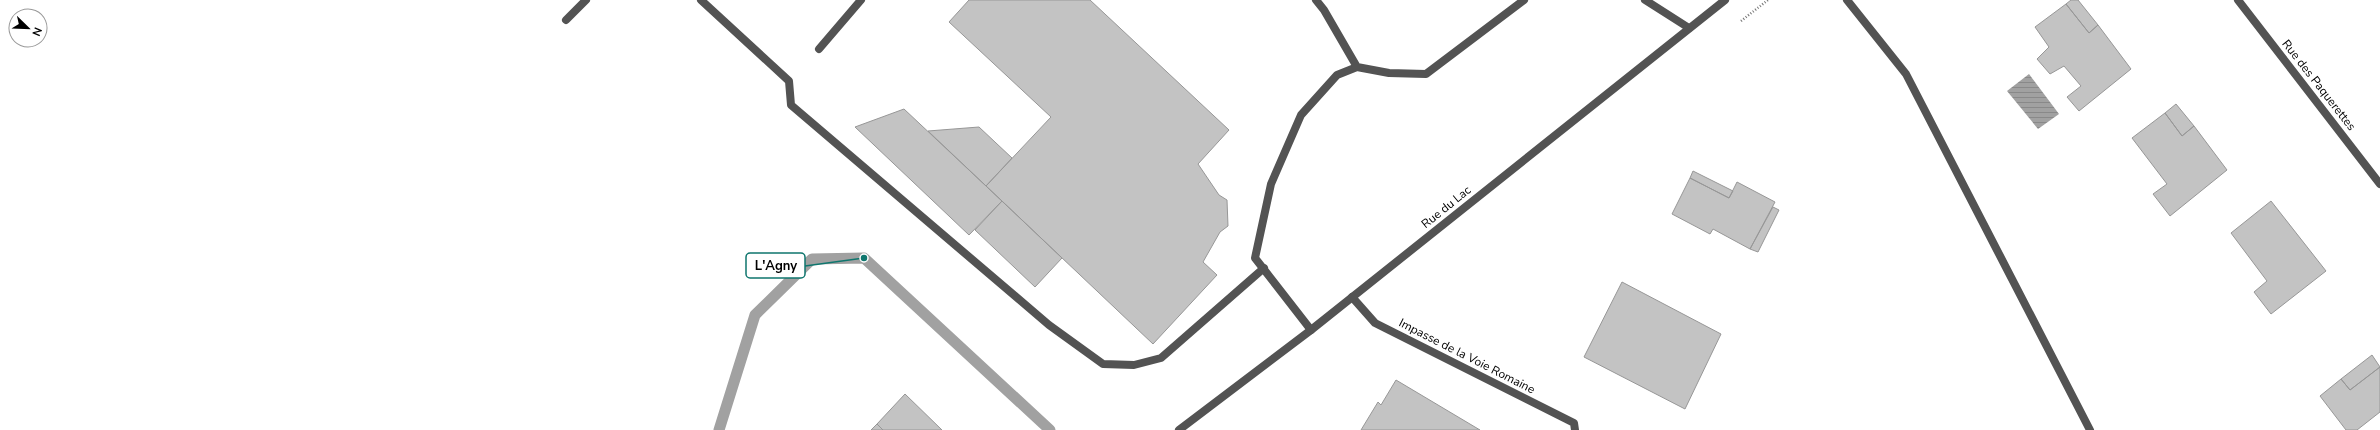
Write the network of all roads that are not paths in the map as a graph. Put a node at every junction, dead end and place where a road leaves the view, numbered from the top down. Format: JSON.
{"nodes":[{"id":1,"x":586,"y":0,"type":"edge"},
{"id":2,"x":701,"y":0,"type":"edge"},
{"id":3,"x":861,"y":0,"type":"edge"},
{"id":4,"x":1316,"y":0,"type":"edge"},
{"id":5,"x":1524,"y":0,"type":"edge"},
{"id":6,"x":1645,"y":0,"type":"edge"},
{"id":7,"x":1725,"y":0,"type":"edge"},
{"id":8,"x":1847,"y":0,"type":"edge"},
{"id":9,"x":2238,"y":0,"type":"edge"},
{"id":10,"x":566,"y":20,"type":"dead end"},
{"id":11,"x":1689,"y":28,"type":"junction"},
{"id":12,"x":819,"y":49,"type":"dead end"},
{"id":13,"x":1357,"y":67,"type":"junction"},
{"id":14,"x":2380,"y":184,"type":"edge"},
{"id":15,"x":1264,"y":268,"type":"junction"},
{"id":16,"x":1352,"y":297,"type":"junction"},
{"id":17,"x":1311,"y":330,"type":"junction"},
{"id":18,"x":1179,"y":430,"type":"edge"},
{"id":19,"x":1575,"y":430,"type":"edge"},
{"id":20,"x":2090,"y":430,"type":"edge"}],
"edges":[{"from":1,"to":10,"type":"street"},
{"from":2,"to":15,"type":"street"},
{"from":3,"to":12,"type":"street"},
{"from":4,"to":13,"type":"street"},
{"from":5,"to":13,"type":"street"},
{"from":6,"to":11,"type":"street"},
{"from":7,"to":11,"type":"street","name":"Rue du Lac"},
{"from":8,"to":20,"type":"street"},
{"from":9,"to":14,"type":"street","name":"Rue des Paquerettes"},
{"from":11,"to":16,"type":"street","name":"Rue du Lac"},
{"from":13,"to":15,"type":"street"},
{"from":15,"to":17,"type":"street"},
{"from":16,"to":17,"type":"street","name":"Rue du Lac"},
{"from":16,"to":19,"type":"street","name":"Impasse de la Voie Romaine"},
{"from":17,"to":18,"type":"street","name":"Rue du Lac"}]}
